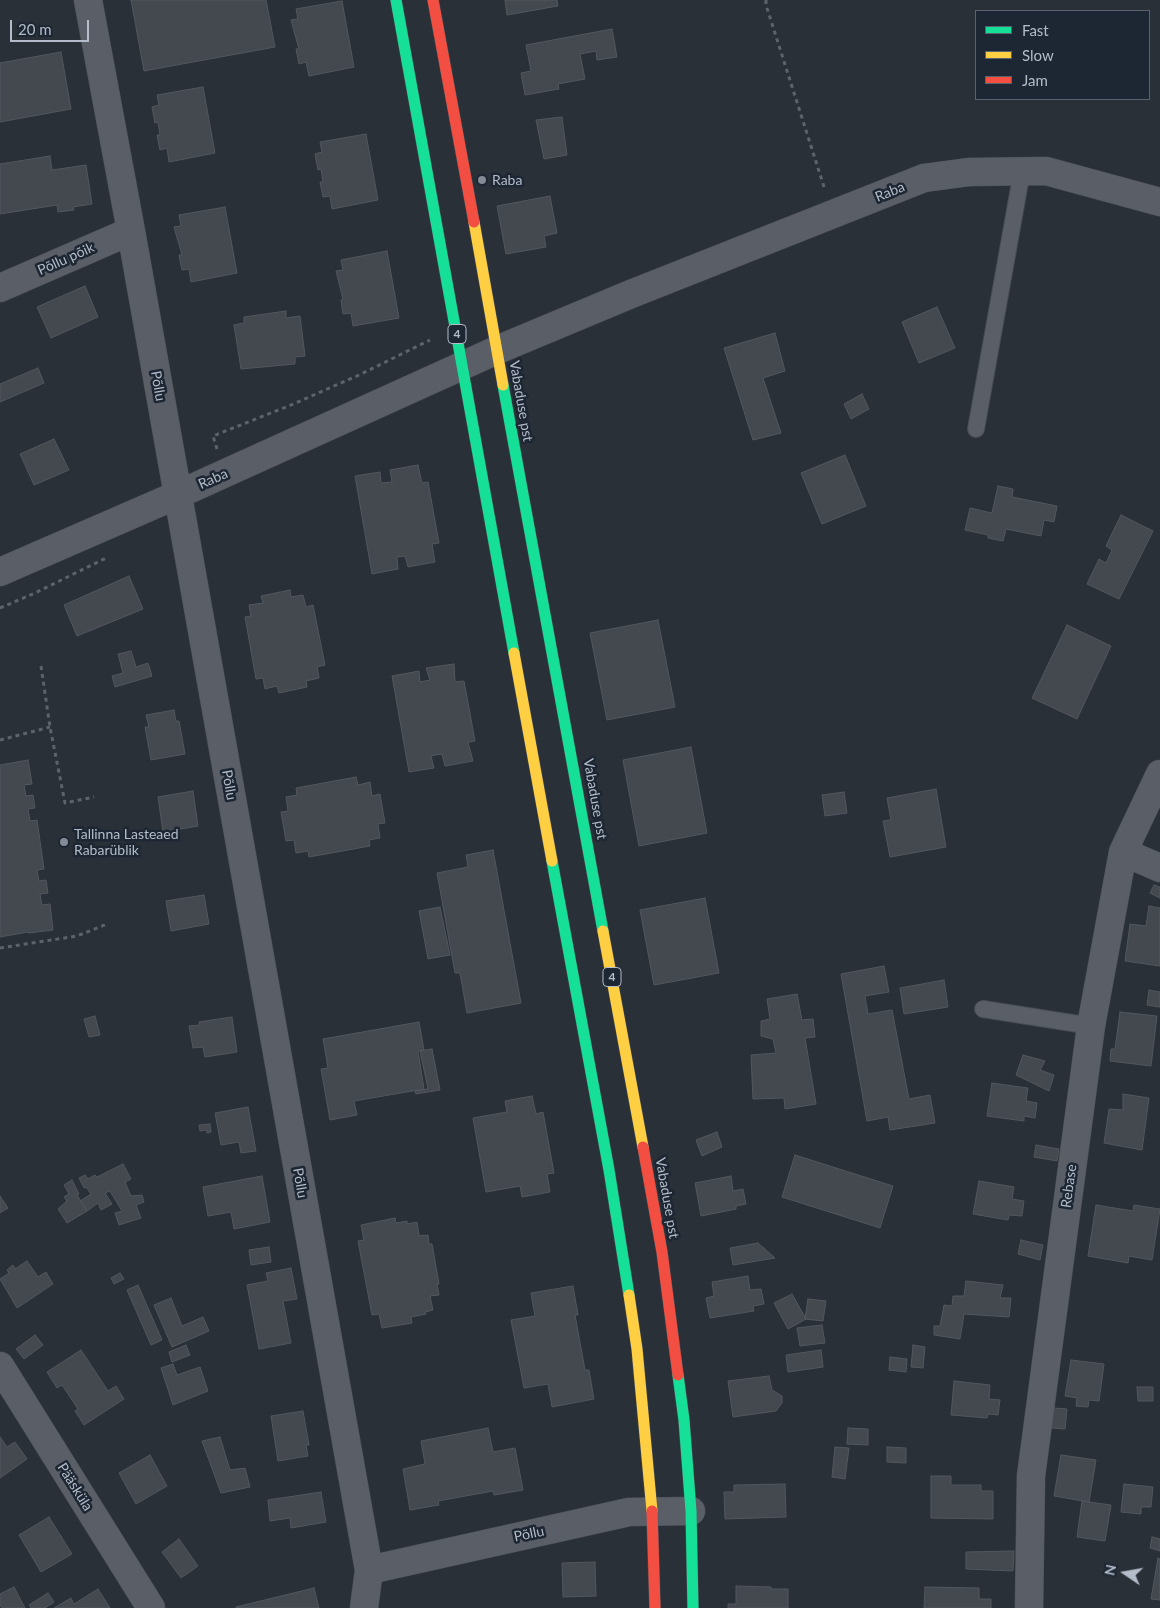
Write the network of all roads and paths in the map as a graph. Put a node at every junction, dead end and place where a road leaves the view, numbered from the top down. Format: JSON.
{"nodes":[{"id":1,"x":88,"y":0,"type":"edge"},
{"id":2,"x":396,"y":0,"type":"edge"},
{"id":3,"x":433,"y":0,"type":"edge"},
{"id":4,"x":766,"y":0,"type":"edge"},
{"id":5,"x":1022,"y":172,"type":"junction"},
{"id":6,"x":1160,"y":202,"type":"edge"},
{"id":7,"x":836,"y":213,"type":"junction"},
{"id":8,"x":131,"y":231,"type":"junction"},
{"id":9,"x":0,"y":288,"type":"edge"},
{"id":10,"x":434,"y":339,"type":"dead end"},
{"id":11,"x":497,"y":350,"type":"junction"},
{"id":12,"x":462,"y":367,"type":"junction"},
{"id":13,"x":976,"y":429,"type":"dead end"},
{"id":14,"x":226,"y":473,"type":"junction"},
{"id":15,"x":177,"y":495,"type":"junction"},
{"id":16,"x":0,"y":572,"type":"edge"},
{"id":17,"x":41,"y":666,"type":"dead end"},
{"id":18,"x":50,"y":727,"type":"junction"},
{"id":19,"x":0,"y":740,"type":"edge"},
{"id":20,"x":1160,"y":774,"type":"edge"},
{"id":21,"x":94,"y":797,"type":"dead end"},
{"id":22,"x":1123,"y":852,"type":"junction"},
{"id":23,"x":1160,"y":868,"type":"edge"},
{"id":24,"x":107,"y":924,"type":"dead end"},
{"id":25,"x":0,"y":948,"type":"edge"},
{"id":26,"x":983,"y":1010,"type":"dead end"},
{"id":27,"x":1091,"y":1026,"type":"junction"},
{"id":28,"x":0,"y":1366,"type":"edge"},
{"id":29,"x":691,"y":1510,"type":"junction"},
{"id":30,"x":652,"y":1512,"type":"junction"},
{"id":31,"x":369,"y":1570,"type":"junction"},
{"id":32,"x":151,"y":1608,"type":"edge"},
{"id":33,"x":364,"y":1608,"type":"edge"},
{"id":34,"x":655,"y":1608,"type":"edge"},
{"id":35,"x":693,"y":1608,"type":"edge"},
{"id":36,"x":1028,"y":1608,"type":"edge"}],
"edges":[{"from":1,"to":8,"type":"street","name":"Põllu"},
{"from":2,"to":12,"type":"highway","number":"4"},
{"from":3,"to":11,"type":"highway","name":"Vabaduse pst","number":"4"},
{"from":4,"to":7,"type":"path"},
{"from":5,"to":6,"type":"street","name":"Raba"},
{"from":5,"to":7,"type":"street","name":"Raba"},
{"from":5,"to":13,"type":"lane"},
{"from":7,"to":11,"type":"street","name":"Raba"},
{"from":8,"to":9,"type":"street","name":"Põllu põik"},
{"from":8,"to":15,"type":"street","name":"Põllu"},
{"from":10,"to":14,"type":"path"},
{"from":11,"to":12,"type":"street","name":"Raba"},
{"from":11,"to":29,"type":"highway","name":"Vabaduse pst","number":"4"},
{"from":12,"to":14,"type":"street","name":"Raba"},
{"from":12,"to":30,"type":"highway","number":"4"},
{"from":14,"to":15,"type":"street","name":"Raba"},
{"from":15,"to":16,"type":"street","name":"Raba"},
{"from":15,"to":31,"type":"street","name":"Põllu"},
{"from":17,"to":18,"type":"path"},
{"from":18,"to":19,"type":"path"},
{"from":18,"to":21,"type":"path"},
{"from":20,"to":22,"type":"street","name":"Rebase"},
{"from":22,"to":23,"type":"street"},
{"from":22,"to":27,"type":"street","name":"Rebase"},
{"from":24,"to":25,"type":"path"},
{"from":26,"to":27,"type":"lane"},
{"from":27,"to":36,"type":"street","name":"Rebase"},
{"from":28,"to":32,"type":"street","name":"Pääsküla"},
{"from":29,"to":30,"type":"street","name":"Põllu"},
{"from":29,"to":35,"type":"highway","name":"Vabaduse pst","number":"4"},
{"from":30,"to":31,"type":"street","name":"Põllu"},
{"from":30,"to":34,"type":"highway","number":"4"},
{"from":31,"to":33,"type":"street","name":"Põllu"}]}
